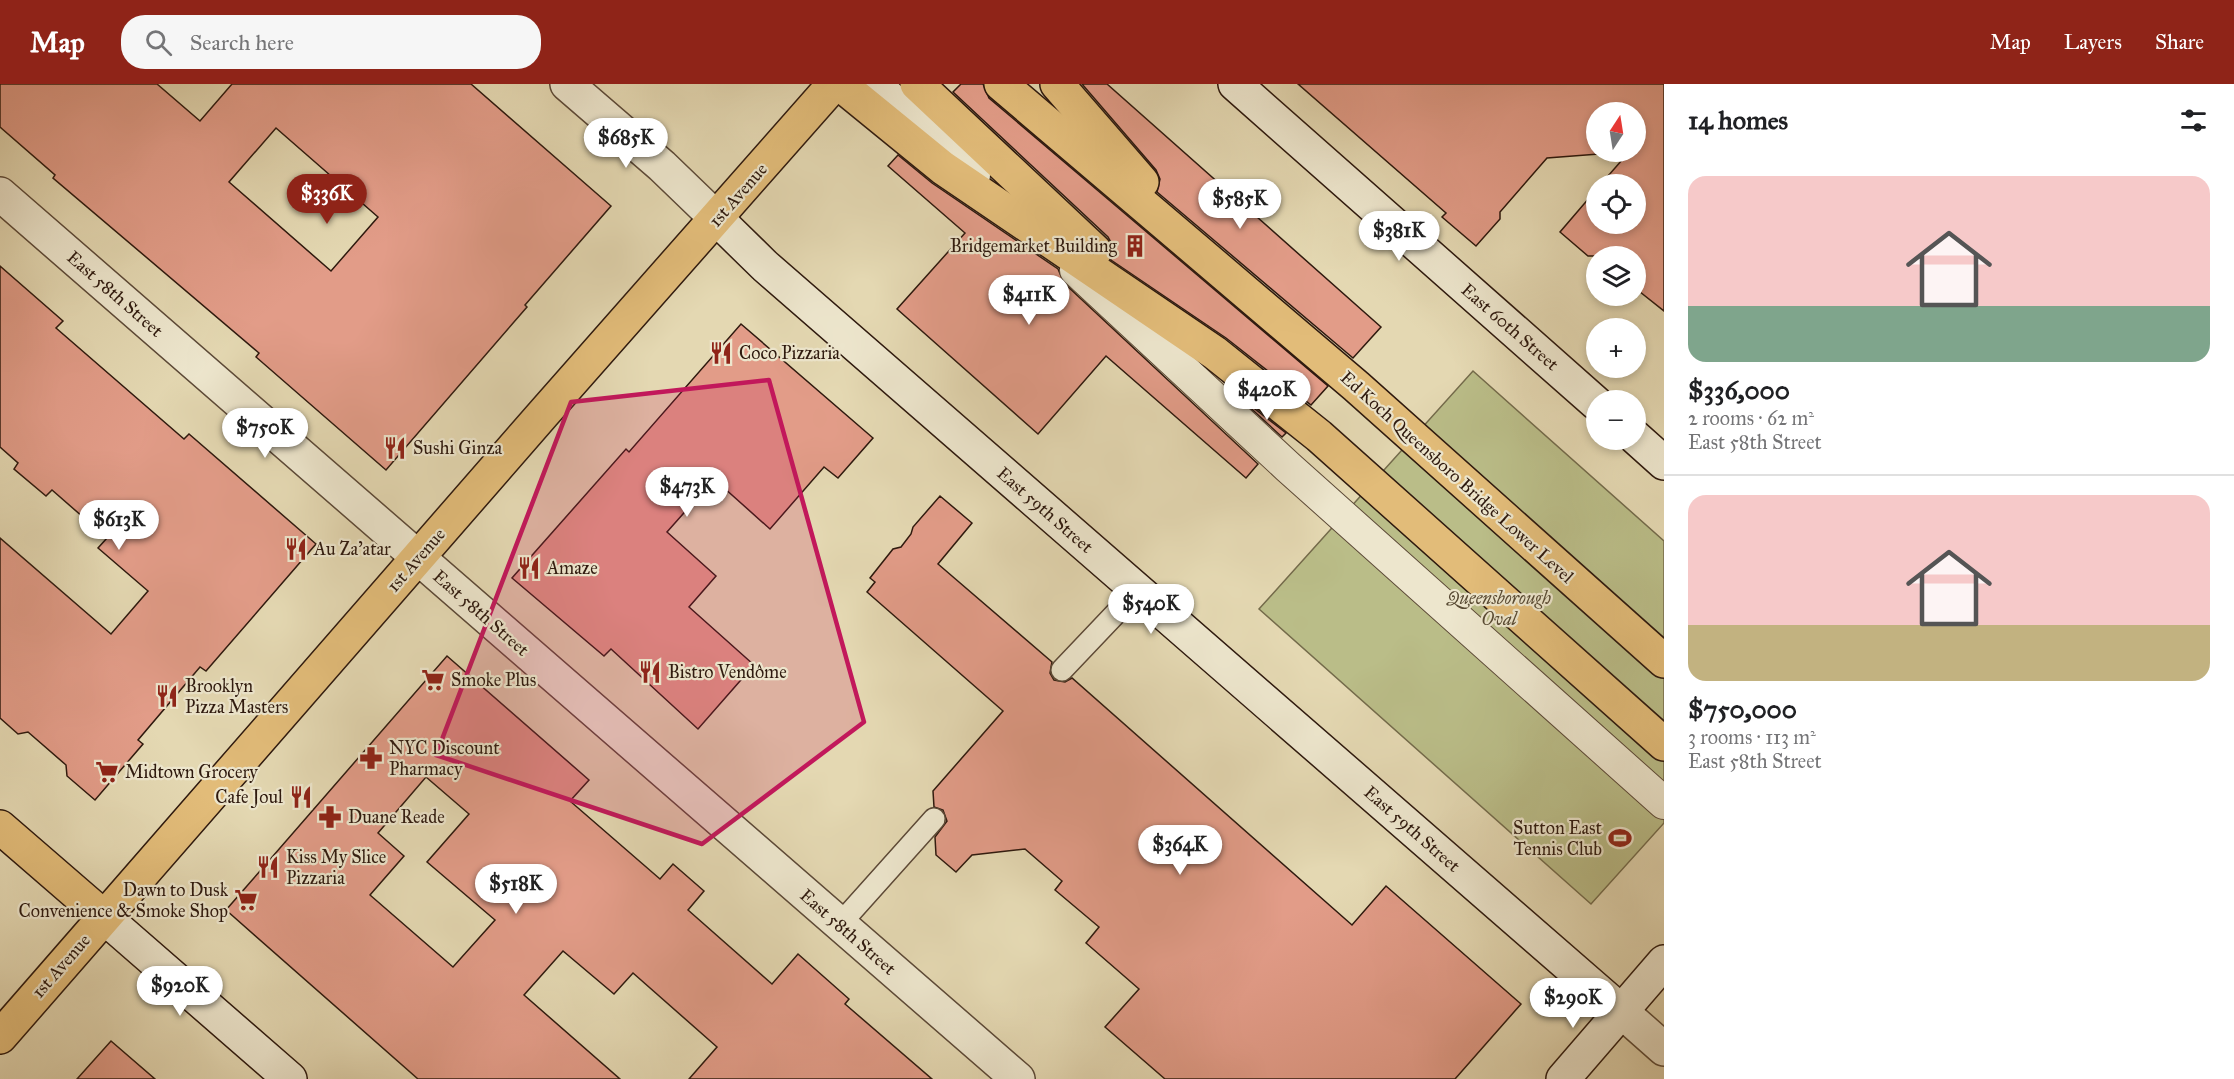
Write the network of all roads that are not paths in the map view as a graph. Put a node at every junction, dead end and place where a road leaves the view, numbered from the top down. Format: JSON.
{"nodes":[{"id":1,"x":567,"y":84,"type":"edge"},
{"id":2,"x":834,"y":84,"type":"edge"},
{"id":3,"x":840,"y":84,"type":"edge"},
{"id":4,"x":875,"y":84,"type":"edge"},
{"id":5,"x":917,"y":84,"type":"edge"},
{"id":6,"x":1001,"y":84,"type":"edge"},
{"id":7,"x":1040,"y":84,"type":"edge"},
{"id":8,"x":1057,"y":84,"type":"edge"},
{"id":9,"x":1235,"y":84,"type":"edge"},
{"id":10,"x":0,"y":194,"type":"edge"},
{"id":11,"x":717,"y":219,"type":"junction"},
{"id":12,"x":1356,"y":386,"type":"junction"},
{"id":13,"x":1586,"y":394,"type":"edge"},
{"id":14,"x":1646,"y":447,"type":"edge"},
{"id":15,"x":1664,"y":463,"type":"edge"},
{"id":16,"x":417,"y":558,"type":"junction"},
{"id":17,"x":1138,"y":590,"type":"junction"},
{"id":18,"x":1664,"y":661,"type":"edge"},
{"id":19,"x":1062,"y":670,"type":"dead end"},
{"id":20,"x":1664,"y":685,"type":"edge"},
{"id":21,"x":1664,"y":744,"type":"edge"},
{"id":22,"x":1664,"y":768,"type":"edge"},
{"id":23,"x":1664,"y":803,"type":"edge"},
{"id":24,"x":934,"y":819,"type":"dead end"},
{"id":25,"x":0,"y":827,"type":"edge"},
{"id":26,"x":104,"y":917,"type":"junction"},
{"id":27,"x":840,"y":924,"type":"junction"},
{"id":28,"x":1664,"y":962,"type":"edge"},
{"id":29,"x":1621,"y":1011,"type":"junction"},
{"id":30,"x":0,"y":1037,"type":"edge"},
{"id":31,"x":1664,"y":1048,"type":"edge"},
{"id":32,"x":290,"y":1079,"type":"edge"},
{"id":33,"x":1018,"y":1079,"type":"edge"},
{"id":34,"x":1563,"y":1079,"type":"edge"}],
"edges":[{"from":1,"to":11,"type":"main road","name":"East 59th Street"},
{"from":2,"to":11,"type":"main road","name":"1st Avenue"},
{"from":3,"to":21,"type":"main road"},
{"from":4,"to":23,"type":"street"},
{"from":5,"to":22,"type":"main road"},
{"from":6,"to":12,"type":"main road","name":"Ed Koch Queensboro Bridge Lower Level"},
{"from":7,"to":12,"type":"main road"},
{"from":8,"to":20,"type":"main road"},
{"from":9,"to":13,"type":"main road","name":"East 60th Street"},
{"from":10,"to":16,"type":"main road","name":"East 58th Street"},
{"from":11,"to":16,"type":"main road","name":"1st Avenue"},
{"from":11,"to":17,"type":"main road","name":"East 59th Street"},
{"from":12,"to":18,"type":"main road","name":"Ed Koch Queensboro Bridge Lower Level"},
{"from":14,"to":15,"type":"main road"},
{"from":16,"to":26,"type":"main road","name":"1st Avenue"},
{"from":16,"to":27,"type":"main road","name":"East 58th Street"},
{"from":17,"to":19,"type":"lane"},
{"from":17,"to":29,"type":"main road","name":"East 59th Street"},
{"from":24,"to":27,"type":"lane"},
{"from":25,"to":26,"type":"main road"},
{"from":26,"to":30,"type":"main road","name":"1st Avenue"},
{"from":26,"to":32,"type":"main road"},
{"from":27,"to":33,"type":"main road","name":"East 58th Street"},
{"from":28,"to":29,"type":"main road"},
{"from":29,"to":31,"type":"main road","name":"East 59th Street"},
{"from":29,"to":34,"type":"main road"}]}
